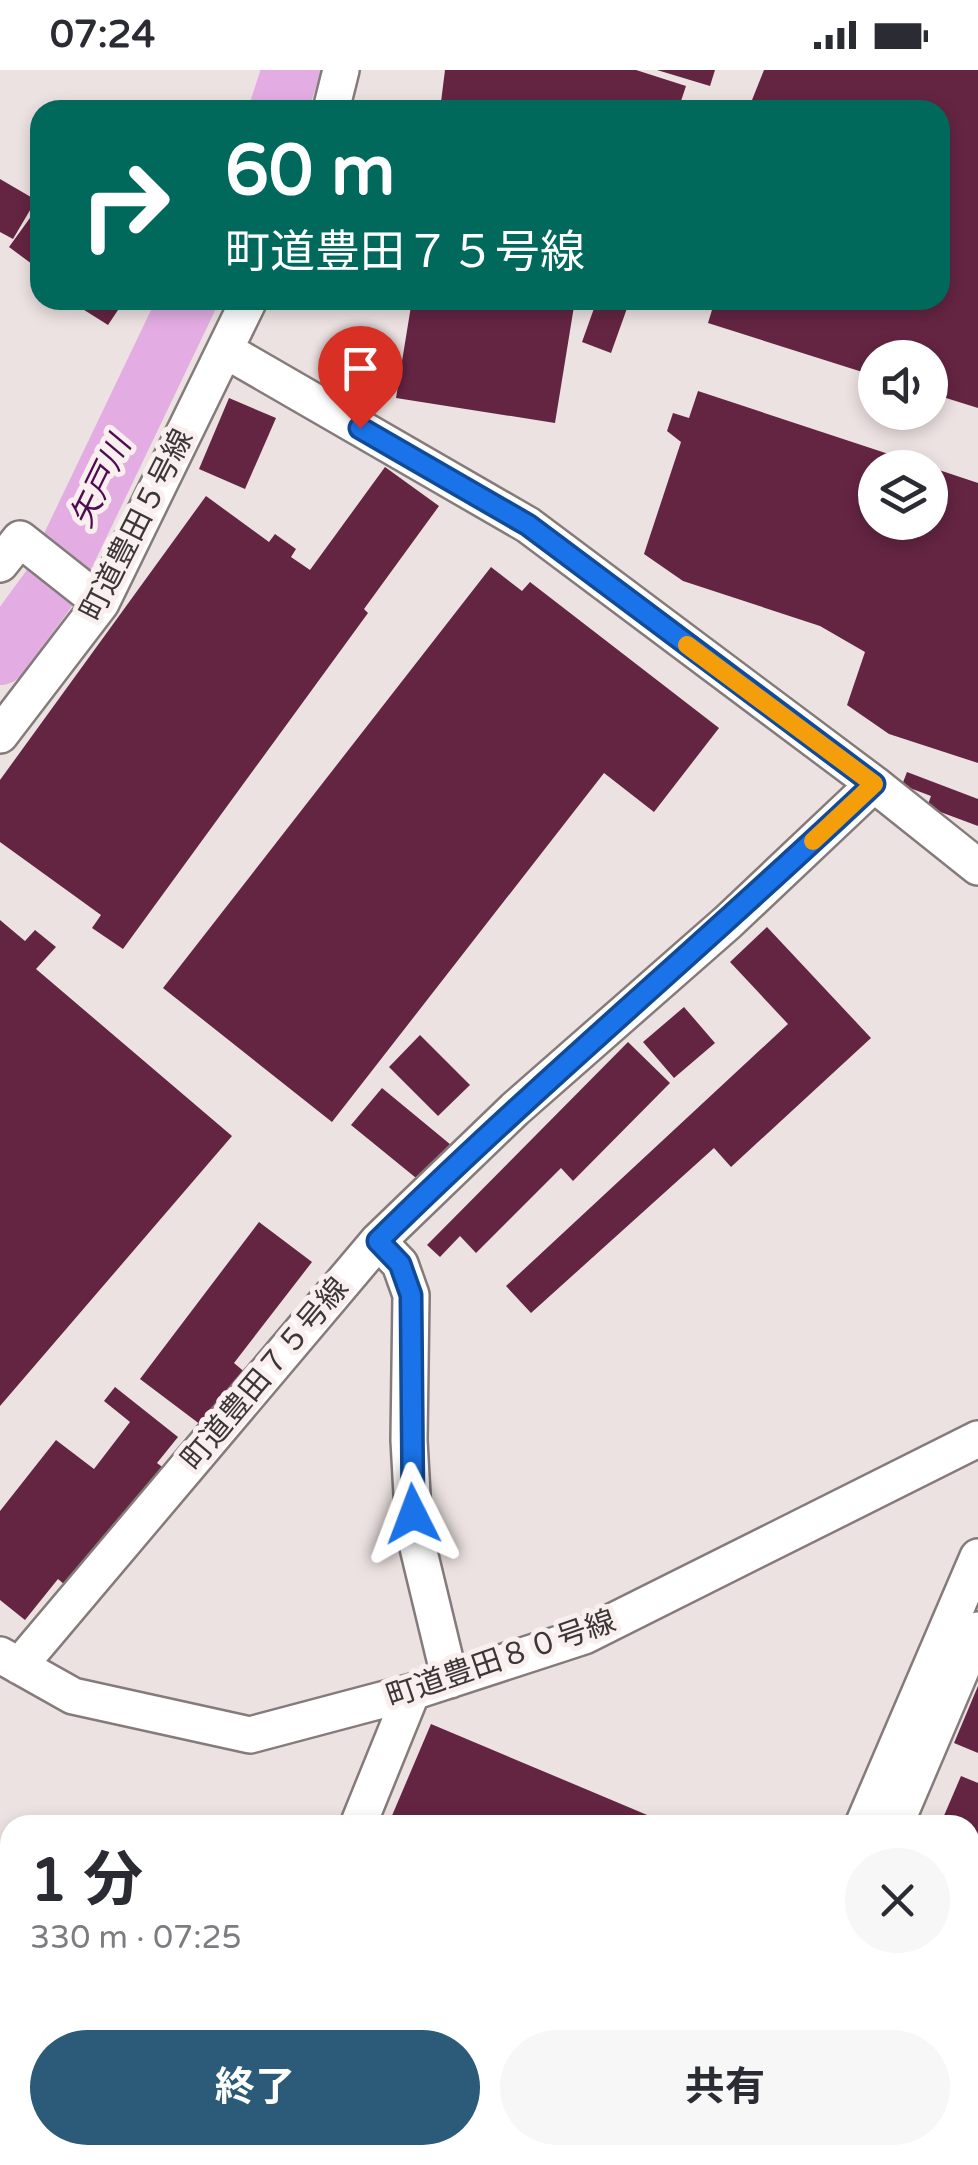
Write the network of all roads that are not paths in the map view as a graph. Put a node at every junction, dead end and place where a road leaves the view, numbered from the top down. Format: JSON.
{"nodes":[{"id":1,"x":341,"y":70,"type":"edge"},
{"id":2,"x":334,"y":100,"type":"edge"},
{"id":3,"x":244,"y":310,"type":"edge"},
{"id":4,"x":225,"y":350,"type":"junction"},
{"id":5,"x":0,"y":564,"type":"edge"},
{"id":6,"x":101,"y":603,"type":"junction"},
{"id":7,"x":0,"y":735,"type":"edge"},
{"id":8,"x":874,"y":784,"type":"junction"},
{"id":9,"x":978,"y":867,"type":"edge"},
{"id":10,"x":378,"y":1241,"type":"junction"},
{"id":11,"x":978,"y":1439,"type":"edge"},
{"id":12,"x":978,"y":1558,"type":"edge"},
{"id":13,"x":978,"y":1630,"type":"edge"},
{"id":14,"x":10,"y":1661,"type":"edge"},
{"id":15,"x":450,"y":1680,"type":"junction"},
{"id":16,"x":412,"y":1692,"type":"junction"},
{"id":17,"x":362,"y":1815,"type":"edge"},
{"id":18,"x":867,"y":1815,"type":"edge"},
{"id":19,"x":900,"y":1815,"type":"edge"}],
"edges":[{"from":1,"to":2,"type":"street"},
{"from":3,"to":4,"type":"street","name":"町道豊田５号線"},
{"from":4,"to":6,"type":"street","name":"町道豊田５号線"},
{"from":4,"to":8,"type":"street"},
{"from":5,"to":6,"type":"street"},
{"from":6,"to":7,"type":"street","name":"町道豊田５号線"},
{"from":8,"to":9,"type":"street"},
{"from":8,"to":10,"type":"street","name":"町道豊田７５号線"},
{"from":10,"to":14,"type":"street","name":"町道豊田７５号線"},
{"from":10,"to":15,"type":"street"},
{"from":11,"to":15,"type":"street","name":"町道豊田８０号線"},
{"from":12,"to":18,"type":"street"},
{"from":13,"to":19,"type":"street"},
{"from":14,"to":16,"type":"street","name":"町道豊田８０号線"},
{"from":15,"to":16,"type":"street","name":"町道豊田８０号線"},
{"from":16,"to":17,"type":"street"}]}
